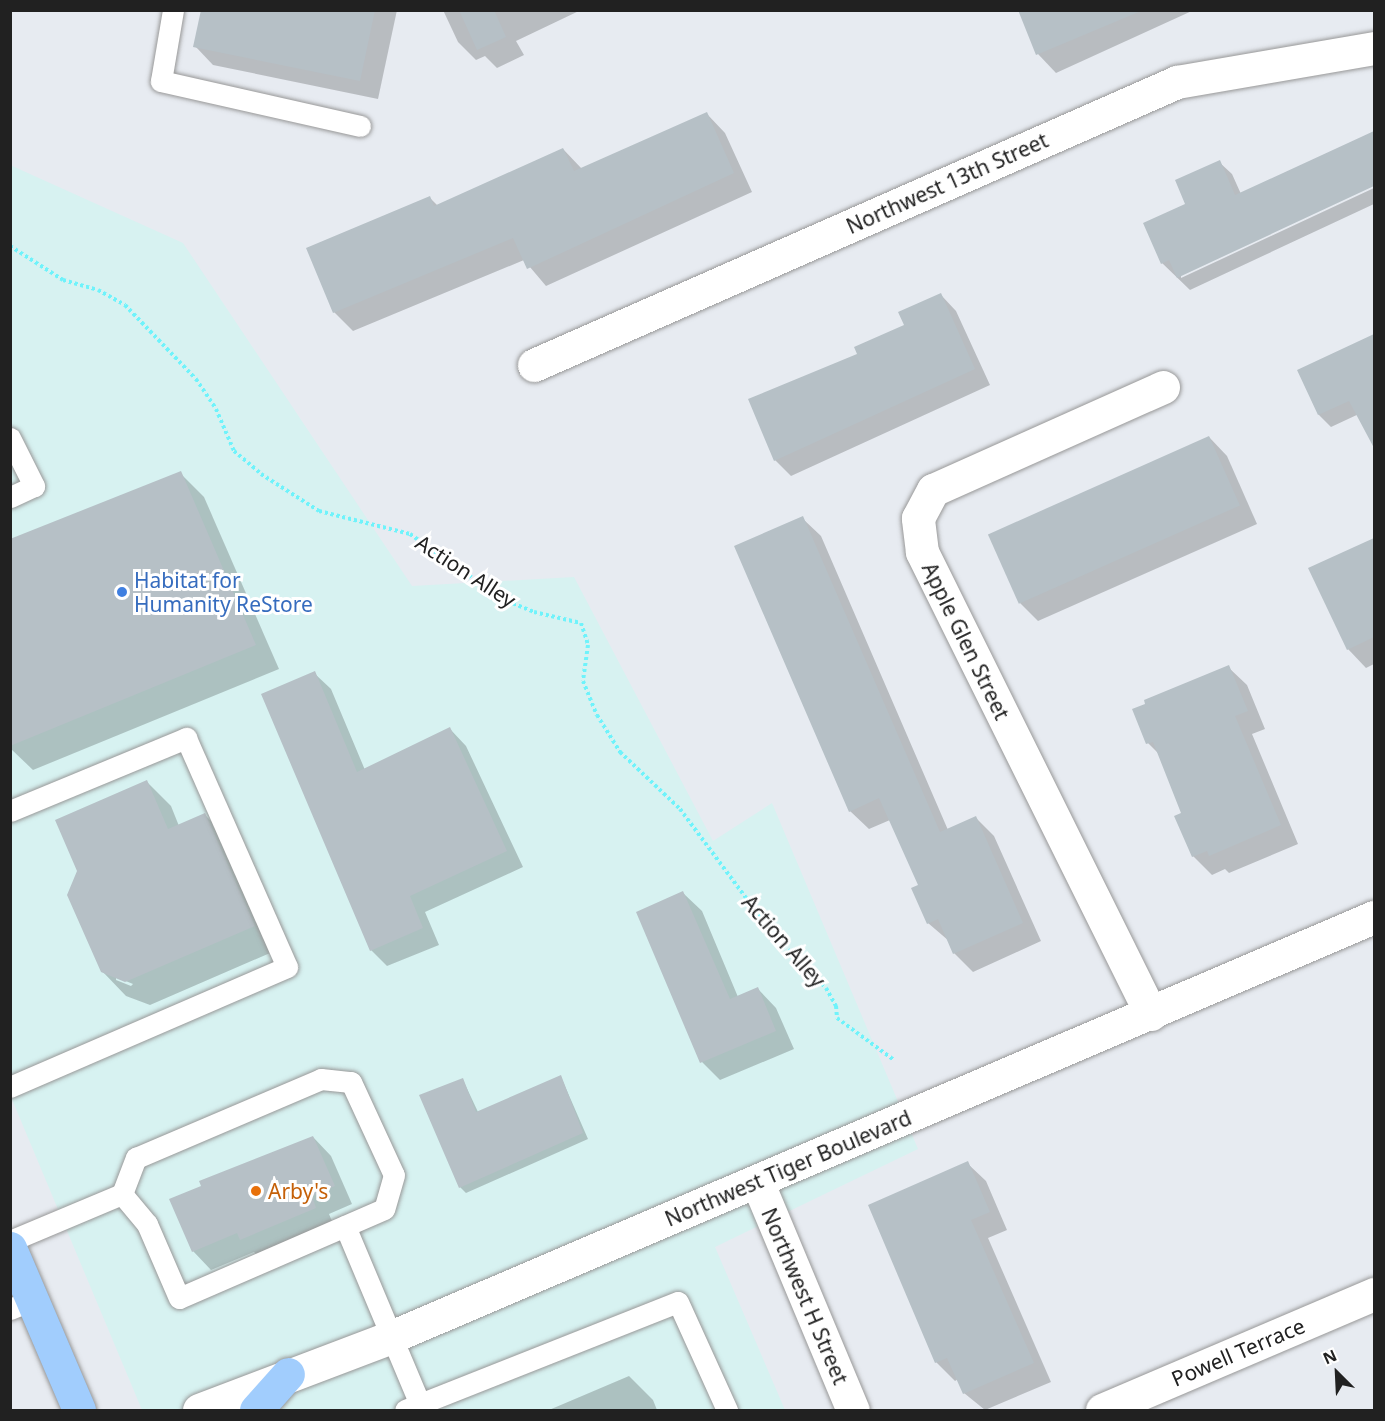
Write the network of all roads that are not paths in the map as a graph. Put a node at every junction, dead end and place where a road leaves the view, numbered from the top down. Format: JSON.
{"nodes":[{"id":1,"x":173,"y":10,"type":"edge"},
{"id":2,"x":1374,"y":48,"type":"edge"},
{"id":3,"x":360,"y":126,"type":"dead end"},
{"id":4,"x":534,"y":365,"type":"dead end"},
{"id":5,"x":1163,"y":387,"type":"dead end"},
{"id":6,"x":10,"y":438,"type":"edge"},
{"id":7,"x":10,"y":497,"type":"edge"},
{"id":8,"x":10,"y":811,"type":"edge"},
{"id":9,"x":1374,"y":917,"type":"edge"},
{"id":10,"x":1151,"y":1014,"type":"junction"},
{"id":11,"x":10,"y":1087,"type":"edge"},
{"id":12,"x":757,"y":1181,"type":"junction"},
{"id":13,"x":122,"y":1194,"type":"junction"},
{"id":14,"x":345,"y":1226,"type":"junction"},
{"id":15,"x":10,"y":1241,"type":"edge"},
{"id":16,"x":10,"y":1248,"type":"edge"},
{"id":17,"x":1374,"y":1294,"type":"edge"},
{"id":18,"x":21,"y":1305,"type":"edge"},
{"id":19,"x":391,"y":1337,"type":"junction"},
{"id":20,"x":288,"y":1374,"type":"junction"},
{"id":21,"x":413,"y":1407,"type":"edge"},
{"id":22,"x":79,"y":1410,"type":"edge"},
{"id":23,"x":199,"y":1410,"type":"edge"},
{"id":24,"x":256,"y":1410,"type":"edge"},
{"id":25,"x":727,"y":1410,"type":"edge"},
{"id":26,"x":854,"y":1410,"type":"edge"},
{"id":27,"x":1102,"y":1410,"type":"edge"}],
"edges":[{"from":1,"to":3,"type":"lane"},
{"from":2,"to":4,"type":"street","name":"Northwest 13th Street"},
{"from":5,"to":10,"type":"street","name":"Apple Glen Street"},
{"from":6,"to":7,"type":"lane"},
{"from":8,"to":11,"type":"lane"},
{"from":9,"to":10,"type":"street","name":"Northwest Tiger Boulevard"},
{"from":10,"to":12,"type":"street","name":"Northwest Tiger Boulevard"},
{"from":12,"to":19,"type":"street","name":"Northwest Tiger Boulevard"},
{"from":12,"to":26,"type":"street","name":"Northwest H Street"},
{"from":13,"to":14,"type":"lane"},
{"from":13,"to":14,"type":"lane"},
{"from":13,"to":15,"type":"lane"},
{"from":14,"to":19,"type":"lane"},
{"from":16,"to":18,"type":"main road"},
{"from":17,"to":27,"type":"street","name":"Powell Terrace"},
{"from":18,"to":22,"type":"main road"},
{"from":19,"to":20,"type":"street","name":"Northwest Tiger Boulevard"},
{"from":19,"to":21,"type":"lane"},
{"from":20,"to":23,"type":"street","name":"Northwest Tiger Boulevard"},
{"from":20,"to":24,"type":"main road"},
{"from":21,"to":25,"type":"lane"}]}
